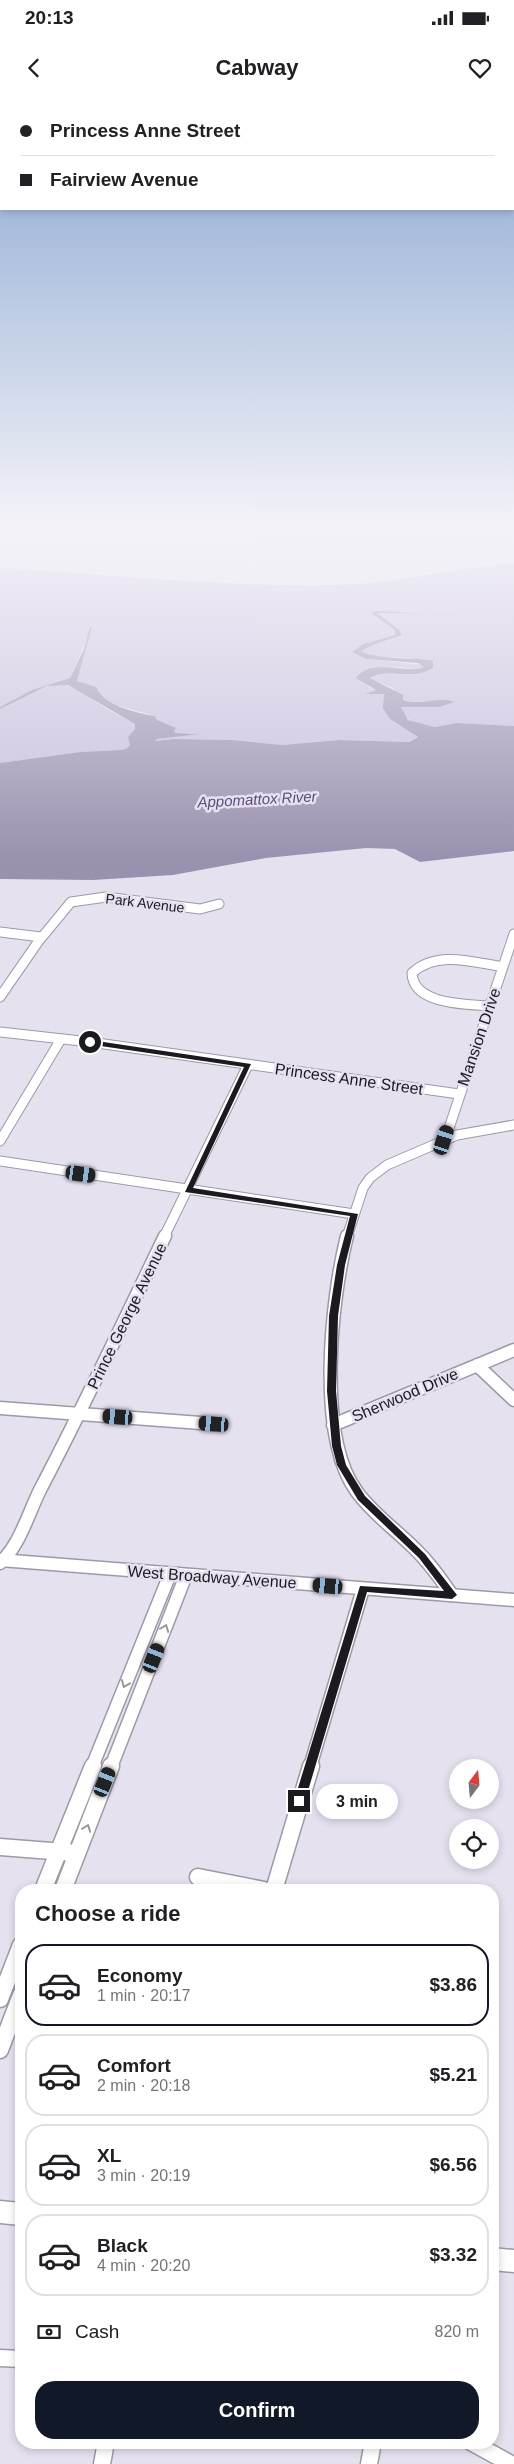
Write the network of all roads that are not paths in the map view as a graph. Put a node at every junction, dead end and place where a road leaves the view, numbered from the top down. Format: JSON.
{"nodes":[{"id":1,"x":219,"y":904,"type":"dead end"},
{"id":2,"x":0,"y":932,"type":"edge"},
{"id":3,"x":514,"y":934,"type":"edge"},
{"id":4,"x":41,"y":937,"type":"junction"},
{"id":5,"x":503,"y":966,"type":"junction"},
{"id":6,"x":0,"y":997,"type":"edge"},
{"id":7,"x":490,"y":1006,"type":"junction"},
{"id":8,"x":0,"y":1032,"type":"edge"},
{"id":9,"x":61,"y":1039,"type":"junction"},
{"id":10,"x":248,"y":1065,"type":"junction"},
{"id":11,"x":459,"y":1094,"type":"junction"},
{"id":12,"x":514,"y":1125,"type":"edge"},
{"id":13,"x":444,"y":1140,"type":"junction"},
{"id":14,"x":0,"y":1141,"type":"edge"},
{"id":15,"x":0,"y":1161,"type":"edge"},
{"id":16,"x":188,"y":1190,"type":"junction"},
{"id":17,"x":354,"y":1214,"type":"junction"},
{"id":18,"x":514,"y":1350,"type":"edge"},
{"id":19,"x":477,"y":1365,"type":"junction"},
{"id":20,"x":514,"y":1400,"type":"edge"},
{"id":21,"x":0,"y":1408,"type":"edge"},
{"id":22,"x":80,"y":1414,"type":"junction"},
{"id":23,"x":214,"y":1424,"type":"dead end"},
{"id":24,"x":333,"y":1426,"type":"junction"},
{"id":25,"x":1,"y":1561,"type":"edge"},
{"id":26,"x":178,"y":1575,"type":"junction"},
{"id":27,"x":363,"y":1589,"type":"junction"},
{"id":28,"x":452,"y":1595,"type":"junction"},
{"id":29,"x":514,"y":1600,"type":"edge"},
{"id":30,"x":0,"y":1847,"type":"edge"},
{"id":31,"x":58,"y":1851,"type":"junction"},
{"id":32,"x":77,"y":1853,"type":"junction"},
{"id":33,"x":198,"y":1877,"type":"dead end"},
{"id":34,"x":45,"y":1884,"type":"edge"},
{"id":35,"x":65,"y":1884,"type":"edge"},
{"id":36,"x":234,"y":1884,"type":"edge"},
{"id":37,"x":276,"y":1884,"type":"edge"},
{"id":38,"x":15,"y":1960,"type":"edge"},
{"id":39,"x":0,"y":1999,"type":"edge"},
{"id":40,"x":15,"y":2011,"type":"edge"},
{"id":41,"x":0,"y":2050,"type":"edge"},
{"id":42,"x":0,"y":2212,"type":"edge"},
{"id":43,"x":15,"y":2213,"type":"edge"},
{"id":44,"x":499,"y":2260,"type":"edge"},
{"id":45,"x":514,"y":2261,"type":"edge"},
{"id":46,"x":0,"y":2358,"type":"edge"},
{"id":47,"x":15,"y":2359,"type":"edge"},
{"id":48,"x":105,"y":2449,"type":"edge"},
{"id":49,"x":372,"y":2449,"type":"edge"},
{"id":50,"x":484,"y":2449,"type":"edge"},
{"id":51,"x":102,"y":2464,"type":"edge"},
{"id":52,"x":369,"y":2464,"type":"edge"},
{"id":53,"x":511,"y":2464,"type":"edge"}],
"edges":[{"from":1,"to":4,"type":"street","name":"Park Avenue"},
{"from":2,"to":4,"type":"street"},
{"from":3,"to":5,"type":"street","name":"Mansion Drive"},
{"from":4,"to":6,"type":"street","name":"Park Avenue"},
{"from":5,"to":7,"type":"street","name":"Mansion Drive"},
{"from":5,"to":7,"type":"street"},
{"from":7,"to":11,"type":"street","name":"Mansion Drive"},
{"from":8,"to":9,"type":"street","name":"Princess Anne Street"},
{"from":9,"to":10,"type":"street","name":"Princess Anne Street"},
{"from":9,"to":14,"type":"street"},
{"from":10,"to":11,"type":"street","name":"Princess Anne Street"},
{"from":10,"to":16,"type":"street","name":"Prince George Avenue"},
{"from":11,"to":13,"type":"street","name":"Mansion Drive"},
{"from":12,"to":13,"type":"street"},
{"from":13,"to":17,"type":"street"},
{"from":15,"to":16,"type":"street"},
{"from":16,"to":17,"type":"street"},
{"from":16,"to":22,"type":"street","name":"Prince George Avenue"},
{"from":17,"to":24,"type":"street"},
{"from":18,"to":19,"type":"street","name":"Sherwood Drive"},
{"from":19,"to":20,"type":"street","name":"Sherwood Drive"},
{"from":19,"to":24,"type":"street","name":"Sherwood Drive"},
{"from":21,"to":22,"type":"street"},
{"from":22,"to":23,"type":"street"},
{"from":22,"to":25,"type":"street","name":"Prince George Avenue"},
{"from":24,"to":28,"type":"street"},
{"from":25,"to":26,"type":"main road","name":"West Broadway Avenue"},
{"from":26,"to":27,"type":"main road","name":"West Broadway Avenue"},
{"from":26,"to":31,"type":"street","one_way":true},
{"from":32,"to":26,"type":"street","one_way":true},
{"from":27,"to":28,"type":"main road","name":"West Broadway Avenue"},
{"from":27,"to":37,"type":"street"},
{"from":28,"to":29,"type":"main road","name":"West Broadway Avenue"},
{"from":30,"to":31,"type":"street"},
{"from":31,"to":32,"type":"street"},
{"from":31,"to":34,"type":"street"},
{"from":32,"to":35,"type":"street"},
{"from":33,"to":36,"type":"street"},
{"from":38,"to":39,"type":"street"},
{"from":40,"to":41,"type":"street"},
{"from":42,"to":43,"type":"main road"},
{"from":44,"to":45,"type":"main road"},
{"from":46,"to":47,"type":"street"},
{"from":48,"to":51,"type":"street"},
{"from":49,"to":52,"type":"street"},
{"from":50,"to":53,"type":"street"}]}
